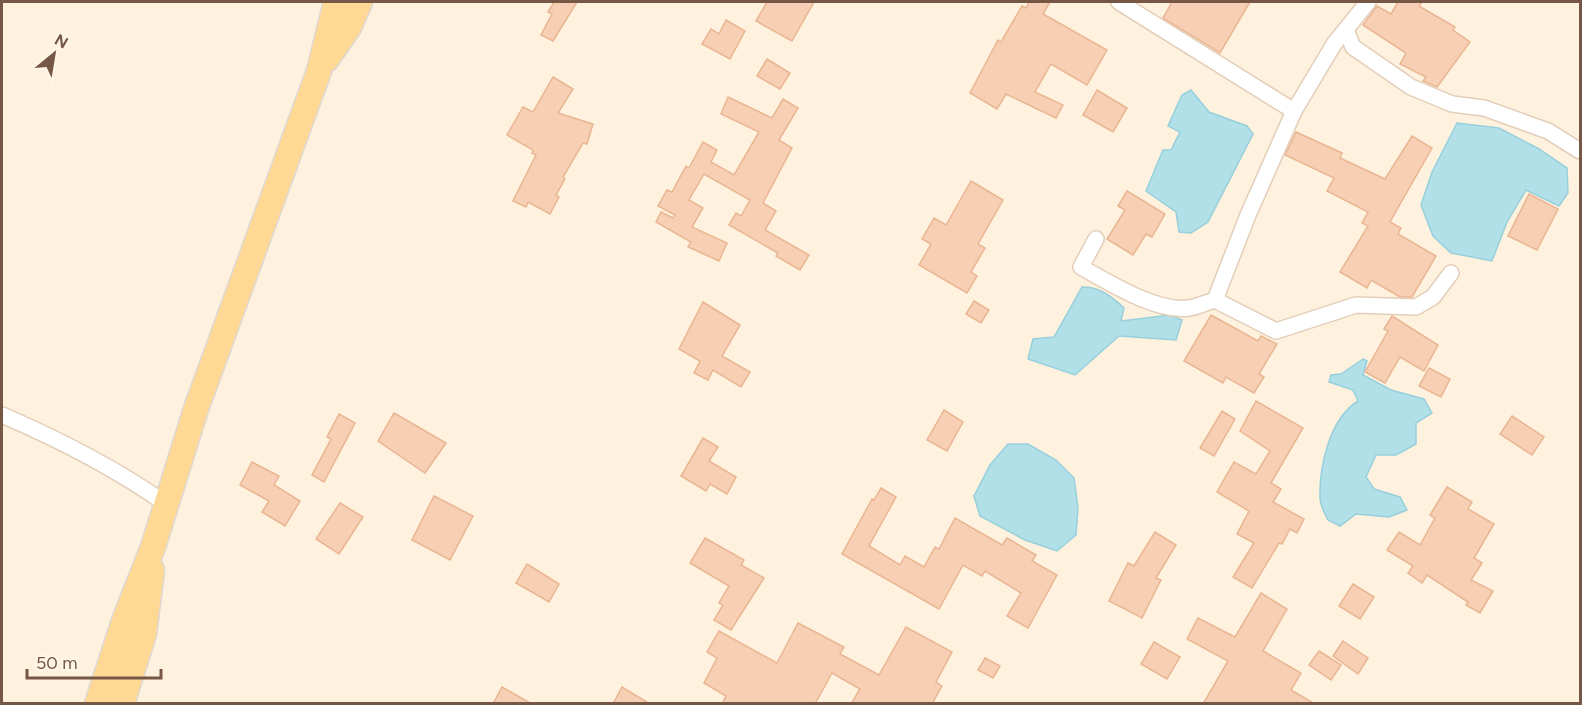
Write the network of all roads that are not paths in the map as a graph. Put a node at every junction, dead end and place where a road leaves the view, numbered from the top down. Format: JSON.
{"nodes":[{"id":1,"x":336,"y":2,"type":"edge"},
{"id":2,"x":360,"y":2,"type":"edge"},
{"id":3,"x":1119,"y":2,"type":"edge"},
{"id":4,"x":1368,"y":2,"type":"edge"},
{"id":5,"x":1346,"y":30,"type":"junction"},
{"id":6,"x":319,"y":71,"type":"junction"},
{"id":7,"x":1294,"y":111,"type":"junction"},
{"id":8,"x":1581,"y":151,"type":"edge"},
{"id":9,"x":1096,"y":238,"type":"dead end"},
{"id":10,"x":1451,"y":273,"type":"dead end"},
{"id":11,"x":1215,"y":300,"type":"junction"},
{"id":12,"x":2,"y":415,"type":"edge"},
{"id":13,"x":166,"y":504,"type":"junction"},
{"id":14,"x":153,"y":547,"type":"junction"},
{"id":15,"x":97,"y":704,"type":"edge"},
{"id":16,"x":122,"y":704,"type":"edge"}],
"edges":[{"from":1,"to":6,"type":"main road"},
{"from":2,"to":6,"type":"main road"},
{"from":3,"to":7,"type":"street"},
{"from":4,"to":5,"type":"street"},
{"from":5,"to":7,"type":"street"},
{"from":5,"to":8,"type":"street"},
{"from":6,"to":13,"type":"main road"},
{"from":7,"to":11,"type":"street"},
{"from":9,"to":11,"type":"street"},
{"from":10,"to":11,"type":"street"},
{"from":12,"to":13,"type":"street"},
{"from":13,"to":14,"type":"main road"},
{"from":14,"to":15,"type":"main road"},
{"from":14,"to":16,"type":"main road"}]}
